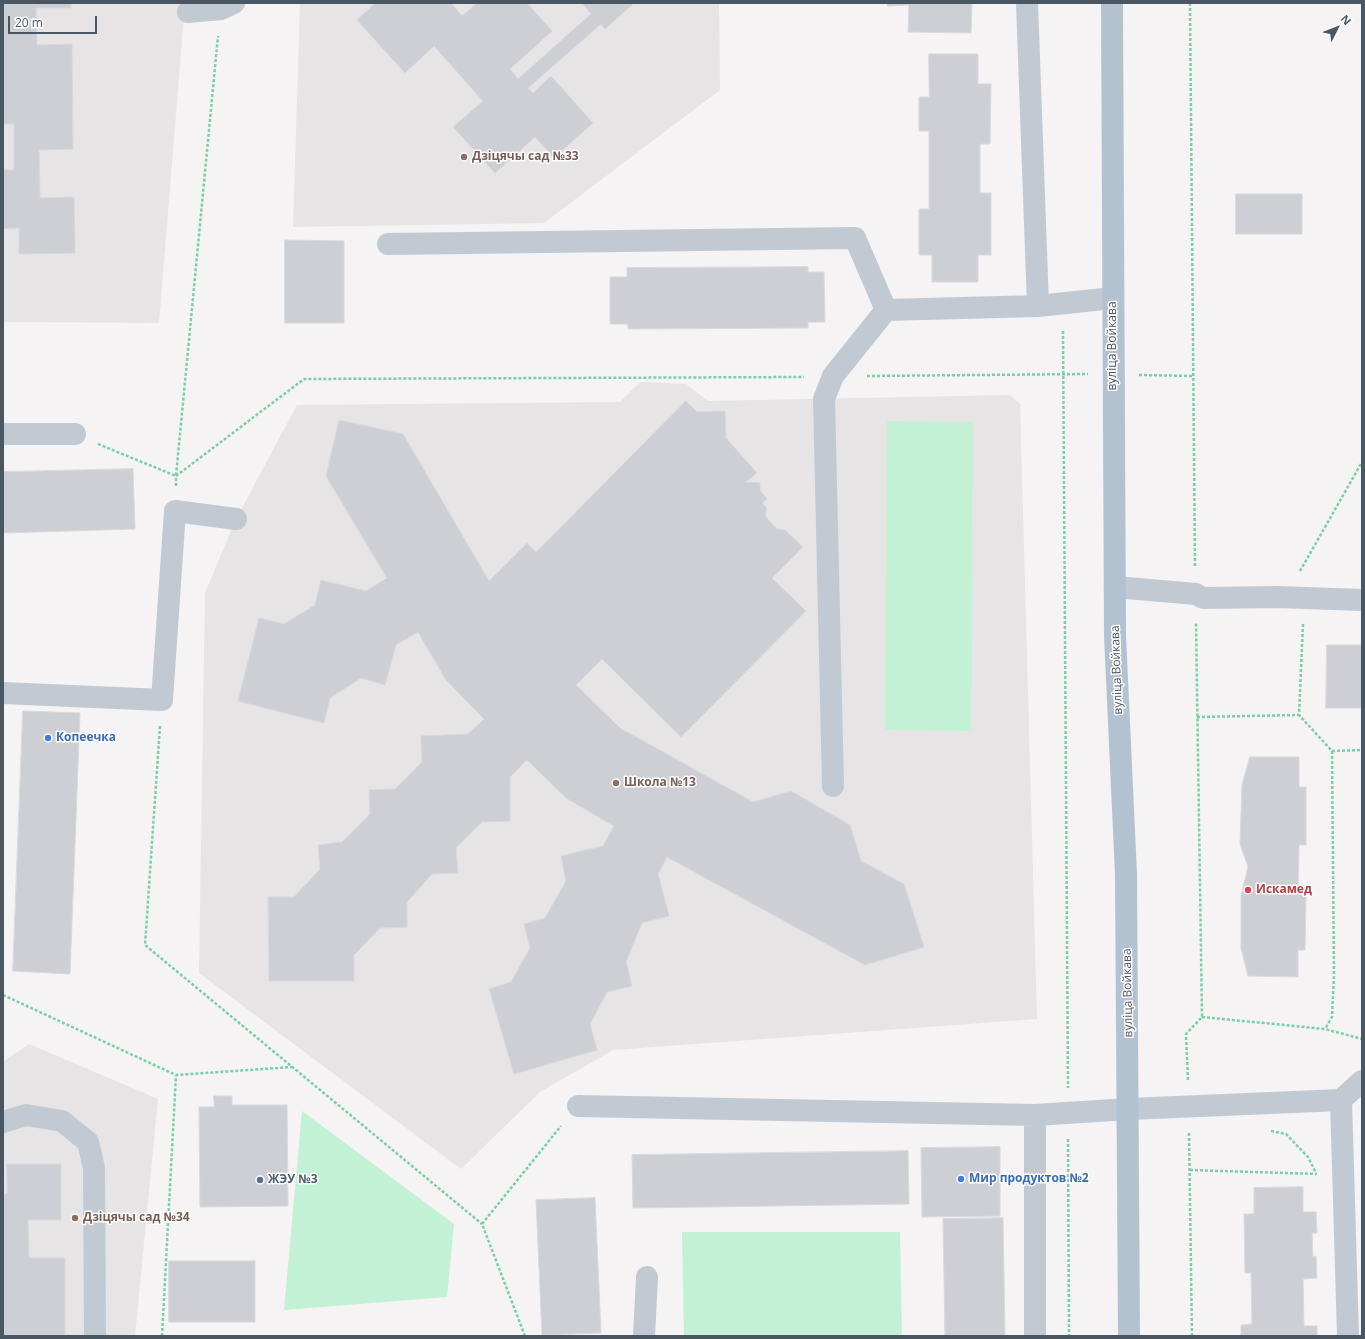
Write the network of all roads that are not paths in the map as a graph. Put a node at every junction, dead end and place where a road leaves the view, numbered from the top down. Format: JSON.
{"nodes":[{"id":1,"x":1027,"y":3,"type":"edge"},
{"id":2,"x":1112,"y":3,"type":"edge"},
{"id":3,"x":227,"y":6,"type":"edge"},
{"id":4,"x":188,"y":12,"type":"dead end"},
{"id":5,"x":388,"y":244,"type":"dead end"},
{"id":6,"x":1113,"y":298,"type":"junction"},
{"id":7,"x":1038,"y":306,"type":"junction"},
{"id":8,"x":886,"y":310,"type":"junction"},
{"id":9,"x":3,"y":434,"type":"edge"},
{"id":10,"x":75,"y":434,"type":"road end"},
{"id":11,"x":236,"y":519,"type":"dead end"},
{"id":12,"x":1115,"y":587,"type":"junction"},
{"id":13,"x":1362,"y":600,"type":"edge"},
{"id":14,"x":3,"y":693,"type":"edge"},
{"id":15,"x":833,"y":786,"type":"dead end"},
{"id":16,"x":1362,"y":1081,"type":"edge"},
{"id":17,"x":1341,"y":1100,"type":"junction"},
{"id":18,"x":578,"y":1106,"type":"road end"},
{"id":19,"x":1129,"y":1109,"type":"junction"},
{"id":20,"x":1034,"y":1115,"type":"junction"},
{"id":21,"x":3,"y":1122,"type":"edge"},
{"id":22,"x":647,"y":1277,"type":"dead end"},
{"id":23,"x":95,"y":1336,"type":"edge"},
{"id":24,"x":644,"y":1336,"type":"edge"},
{"id":25,"x":1035,"y":1336,"type":"edge"},
{"id":26,"x":1129,"y":1336,"type":"edge"},
{"id":27,"x":1348,"y":1336,"type":"edge"}],
"edges":[{"from":1,"to":7,"type":"lane"},
{"from":2,"to":6,"type":"main road","name":"вуліца Войкава"},
{"from":3,"to":4,"type":"lane"},
{"from":5,"to":8,"type":"lane"},
{"from":6,"to":7,"type":"lane"},
{"from":6,"to":12,"type":"main road","name":"вуліца Войкава"},
{"from":7,"to":8,"type":"lane"},
{"from":8,"to":15,"type":"lane"},
{"from":9,"to":10,"type":"lane"},
{"from":11,"to":14,"type":"lane"},
{"from":12,"to":13,"type":"lane"},
{"from":12,"to":19,"type":"main road","name":"вуліца Войкава"},
{"from":16,"to":17,"type":"lane"},
{"from":17,"to":19,"type":"lane"},
{"from":17,"to":27,"type":"lane"},
{"from":18,"to":20,"type":"lane"},
{"from":19,"to":20,"type":"lane"},
{"from":19,"to":26,"type":"main road","name":"вуліца Войкава"},
{"from":20,"to":25,"type":"lane"},
{"from":21,"to":23,"type":"lane"},
{"from":22,"to":24,"type":"lane"}]}
